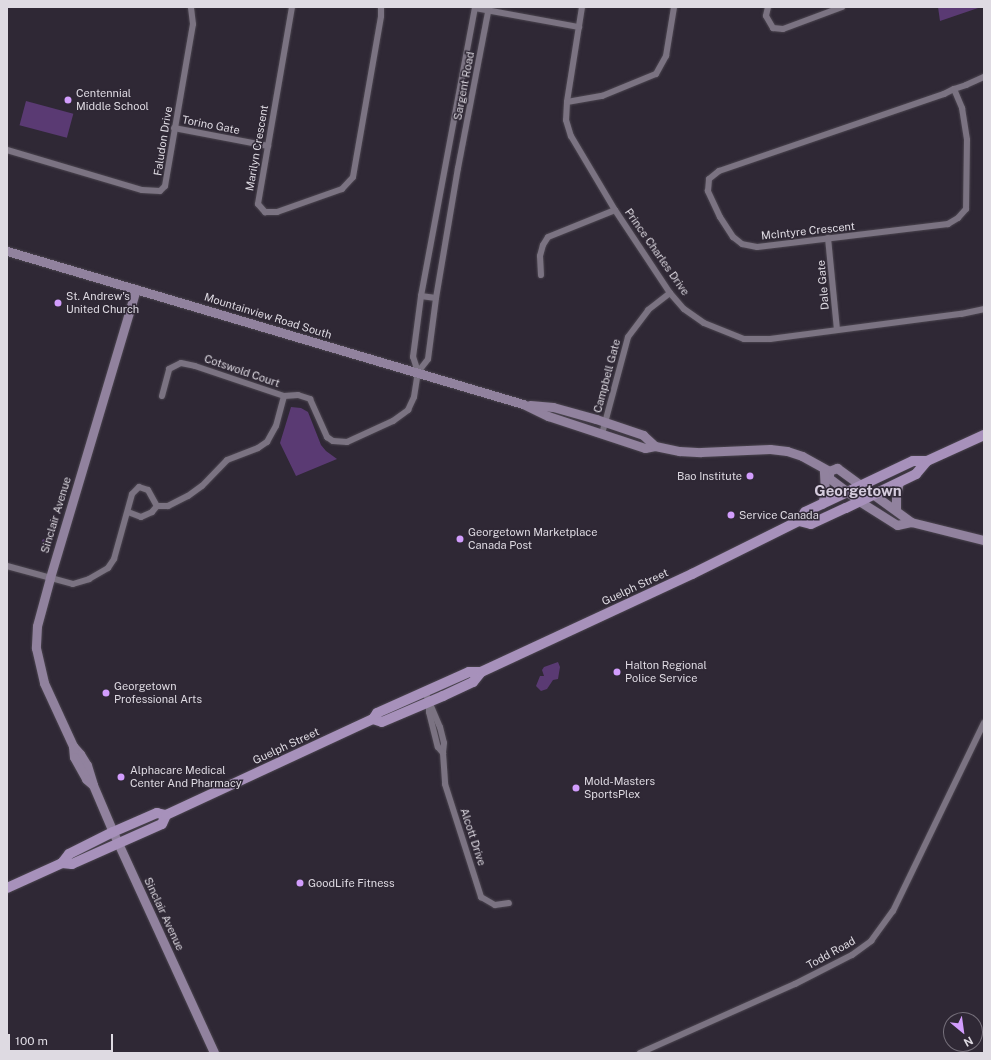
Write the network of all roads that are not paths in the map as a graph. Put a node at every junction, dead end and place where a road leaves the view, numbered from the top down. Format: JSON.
{"nodes":[{"id":1,"x":191,"y":7,"type":"edge"},
{"id":2,"x":292,"y":7,"type":"edge"},
{"id":3,"x":381,"y":7,"type":"edge"},
{"id":4,"x":475,"y":7,"type":"edge"},
{"id":5,"x":582,"y":7,"type":"edge"},
{"id":6,"x":674,"y":7,"type":"edge"},
{"id":7,"x":768,"y":7,"type":"edge"},
{"id":8,"x":842,"y":7,"type":"edge"},
{"id":9,"x":488,"y":8,"type":"edge"},
{"id":10,"x":578,"y":27,"type":"junction"},
{"id":11,"x":984,"y":77,"type":"edge"},
{"id":12,"x":954,"y":89,"type":"junction"},
{"id":13,"x":566,"y":102,"type":"junction"},
{"id":14,"x":174,"y":128,"type":"junction"},
{"id":15,"x":268,"y":146,"type":"junction"},
{"id":16,"x":7,"y":150,"type":"edge"},
{"id":17,"x":445,"y":167,"type":"junction"},
{"id":18,"x":458,"y":168,"type":"junction"},
{"id":19,"x":615,"y":210,"type":"junction"},
{"id":20,"x":828,"y":238,"type":"junction"},
{"id":21,"x":7,"y":251,"type":"edge"},
{"id":22,"x":541,"y":275,"type":"dead end"},
{"id":23,"x":136,"y":289,"type":"junction"},
{"id":24,"x":670,"y":294,"type":"junction"},
{"id":25,"x":421,"y":296,"type":"junction"},
{"id":26,"x":436,"y":298,"type":"junction"},
{"id":27,"x":984,"y":309,"type":"edge"},
{"id":28,"x":837,"y":330,"type":"junction"},
{"id":29,"x":418,"y":372,"type":"junction"},
{"id":30,"x":162,"y":396,"type":"dead end"},
{"id":31,"x":284,"y":396,"type":"junction"},
{"id":32,"x":523,"y":404,"type":"junction"},
{"id":33,"x":605,"y":422,"type":"junction"},
{"id":34,"x":602,"y":434,"type":"junction"},
{"id":35,"x":984,"y":434,"type":"edge"},
{"id":36,"x":655,"y":446,"type":"junction"},
{"id":37,"x":927,"y":460,"type":"junction"},
{"id":38,"x":827,"y":469,"type":"junction"},
{"id":39,"x":899,"y":482,"type":"junction"},
{"id":40,"x":860,"y":486,"type":"junction"},
{"id":41,"x":847,"y":492,"type":"junction"},
{"id":42,"x":872,"y":495,"type":"junction"},
{"id":43,"x":860,"y":501,"type":"junction"},
{"id":44,"x":822,"y":504,"type":"junction"},
{"id":45,"x":157,"y":506,"type":"junction"},
{"id":46,"x":896,"y":510,"type":"junction"},
{"id":47,"x":128,"y":512,"type":"junction"},
{"id":48,"x":799,"y":521,"type":"junction"},
{"id":49,"x":911,"y":522,"type":"junction"},
{"id":50,"x":984,"y":540,"type":"edge"},
{"id":51,"x":7,"y":566,"type":"edge"},
{"id":52,"x":50,"y":578,"type":"junction"},
{"id":53,"x":480,"y":672,"type":"junction"},
{"id":54,"x":424,"y":692,"type":"junction"},
{"id":55,"x":430,"y":702,"type":"junction"},
{"id":56,"x":373,"y":720,"type":"junction"},
{"id":57,"x":984,"y":722,"type":"edge"},
{"id":58,"x":166,"y":815,"type":"junction"},
{"id":59,"x":113,"y":832,"type":"junction"},
{"id":60,"x":118,"y":843,"type":"junction"},
{"id":61,"x":62,"y":863,"type":"junction"},
{"id":62,"x":7,"y":888,"type":"edge"},
{"id":63,"x":509,"y":903,"type":"dead end"},
{"id":64,"x":214,"y":1053,"type":"edge"},
{"id":65,"x":640,"y":1053,"type":"edge"}],
"edges":[{"from":1,"to":14,"type":"street","name":"Faludon Drive"},
{"from":2,"to":15,"type":"street","name":"Marilyn Crescent"},
{"from":3,"to":15,"type":"street","name":"Marilyn Crescent"},
{"from":4,"to":9,"type":"street"},
{"from":4,"to":17,"type":"street","name":"Sargent Road"},
{"from":5,"to":10,"type":"street","name":"Prince Charles Drive"},
{"from":6,"to":13,"type":"street"},
{"from":7,"to":8,"type":"street"},
{"from":9,"to":10,"type":"street"},
{"from":9,"to":18,"type":"street","name":"Sargent Road"},
{"from":10,"to":13,"type":"street","name":"Prince Charles Drive"},
{"from":11,"to":12,"type":"street","name":"McIntyre Crescent"},
{"from":12,"to":20,"type":"street","name":"McIntyre Crescent"},
{"from":12,"to":20,"type":"street","name":"McIntyre Crescent"},
{"from":13,"to":19,"type":"street","name":"Prince Charles Drive"},
{"from":14,"to":15,"type":"street","name":"Torino Gate"},
{"from":14,"to":16,"type":"street","name":"Faludon Drive"},
{"from":17,"to":18,"type":"street"},
{"from":17,"to":25,"type":"street","name":"Sargent Road"},
{"from":18,"to":26,"type":"street","name":"Sargent Road"},
{"from":19,"to":22,"type":"street"},
{"from":19,"to":24,"type":"street","name":"Prince Charles Drive"},
{"from":20,"to":28,"type":"street","name":"Dale Gate"},
{"from":21,"to":23,"type":"main road","name":"Mountainview Road South"},
{"from":23,"to":29,"type":"main road","name":"Mountainview Road South"},
{"from":23,"to":52,"type":"main road","name":"Sinclair Avenue"},
{"from":24,"to":28,"type":"street","name":"Prince Charles Drive"},
{"from":24,"to":33,"type":"street","name":"Campbell Gate"},
{"from":25,"to":26,"type":"street"},
{"from":25,"to":29,"type":"street","name":"Sargent Road"},
{"from":26,"to":29,"type":"street","name":"Sargent Road"},
{"from":27,"to":28,"type":"street","name":"Prince Charles Drive"},
{"from":29,"to":31,"type":"street","name":"Cotswold Court"},
{"from":29,"to":32,"type":"main road","name":"Mountainview Road South"},
{"from":30,"to":31,"type":"street","name":"Cotswold Court"},
{"from":31,"to":45,"type":"street"},
{"from":32,"to":33,"type":"main road","name":"Mountainview Road South"},
{"from":32,"to":34,"type":"main road","name":"Mountainview Road South"},
{"from":33,"to":34,"type":"street","name":"Campbell Gate"},
{"from":33,"to":36,"type":"main road","name":"Mountainview Road South"},
{"from":34,"to":36,"type":"main road","name":"Mountainview Road South"},
{"from":35,"to":37,"type":"main road","name":"Guelph Street"},
{"from":36,"to":38,"type":"main road","name":"Mountainview Road South"},
{"from":37,"to":39,"type":"main road","name":"Guelph Street"},
{"from":37,"to":40,"type":"main road","name":"Guelph Street"},
{"from":38,"to":40,"type":"main road","name":"Mountainview Road South"},
{"from":38,"to":41,"type":"main road","name":"Mountainview Road South"},
{"from":38,"to":44,"type":"main road"},
{"from":39,"to":42,"type":"main road","name":"Guelph Street"},
{"from":39,"to":46,"type":"main road"},
{"from":40,"to":41,"type":"main road","name":"Guelph Street"},
{"from":40,"to":42,"type":"main road"},
{"from":41,"to":43,"type":"main road"},
{"from":41,"to":44,"type":"main road","name":"Guelph Street"},
{"from":42,"to":43,"type":"main road","name":"Guelph Street"},
{"from":42,"to":46,"type":"main road"},
{"from":43,"to":48,"type":"main road","name":"Guelph Street"},
{"from":43,"to":49,"type":"main road"},
{"from":44,"to":48,"type":"main road","name":"Guelph Street"},
{"from":45,"to":47,"type":"street"},
{"from":45,"to":47,"type":"street"},
{"from":46,"to":49,"type":"main road"},
{"from":47,"to":52,"type":"street"},
{"from":48,"to":53,"type":"main road","name":"Guelph Street"},
{"from":49,"to":50,"type":"main road"},
{"from":51,"to":52,"type":"street"},
{"from":52,"to":59,"type":"main road","name":"Sinclair Avenue"},
{"from":53,"to":54,"type":"main road","name":"Guelph Street"},
{"from":53,"to":55,"type":"main road","name":"Guelph Street"},
{"from":54,"to":55,"type":"street","name":"Alcott Drive"},
{"from":54,"to":56,"type":"main road","name":"Guelph Street"},
{"from":55,"to":56,"type":"main road","name":"Guelph Street"},
{"from":55,"to":63,"type":"street","name":"Alcott Drive"},
{"from":56,"to":58,"type":"main road","name":"Guelph Street"},
{"from":57,"to":65,"type":"street","name":"Todd Road"},
{"from":58,"to":59,"type":"main road","name":"Guelph Street"},
{"from":58,"to":60,"type":"main road","name":"Guelph Street"},
{"from":59,"to":60,"type":"main road","name":"Sinclair Avenue"},
{"from":59,"to":61,"type":"main road","name":"Guelph Street"},
{"from":60,"to":61,"type":"main road","name":"Guelph Street"},
{"from":60,"to":64,"type":"main road","name":"Sinclair Avenue"},
{"from":61,"to":62,"type":"main road","name":"Guelph Street"}]}
